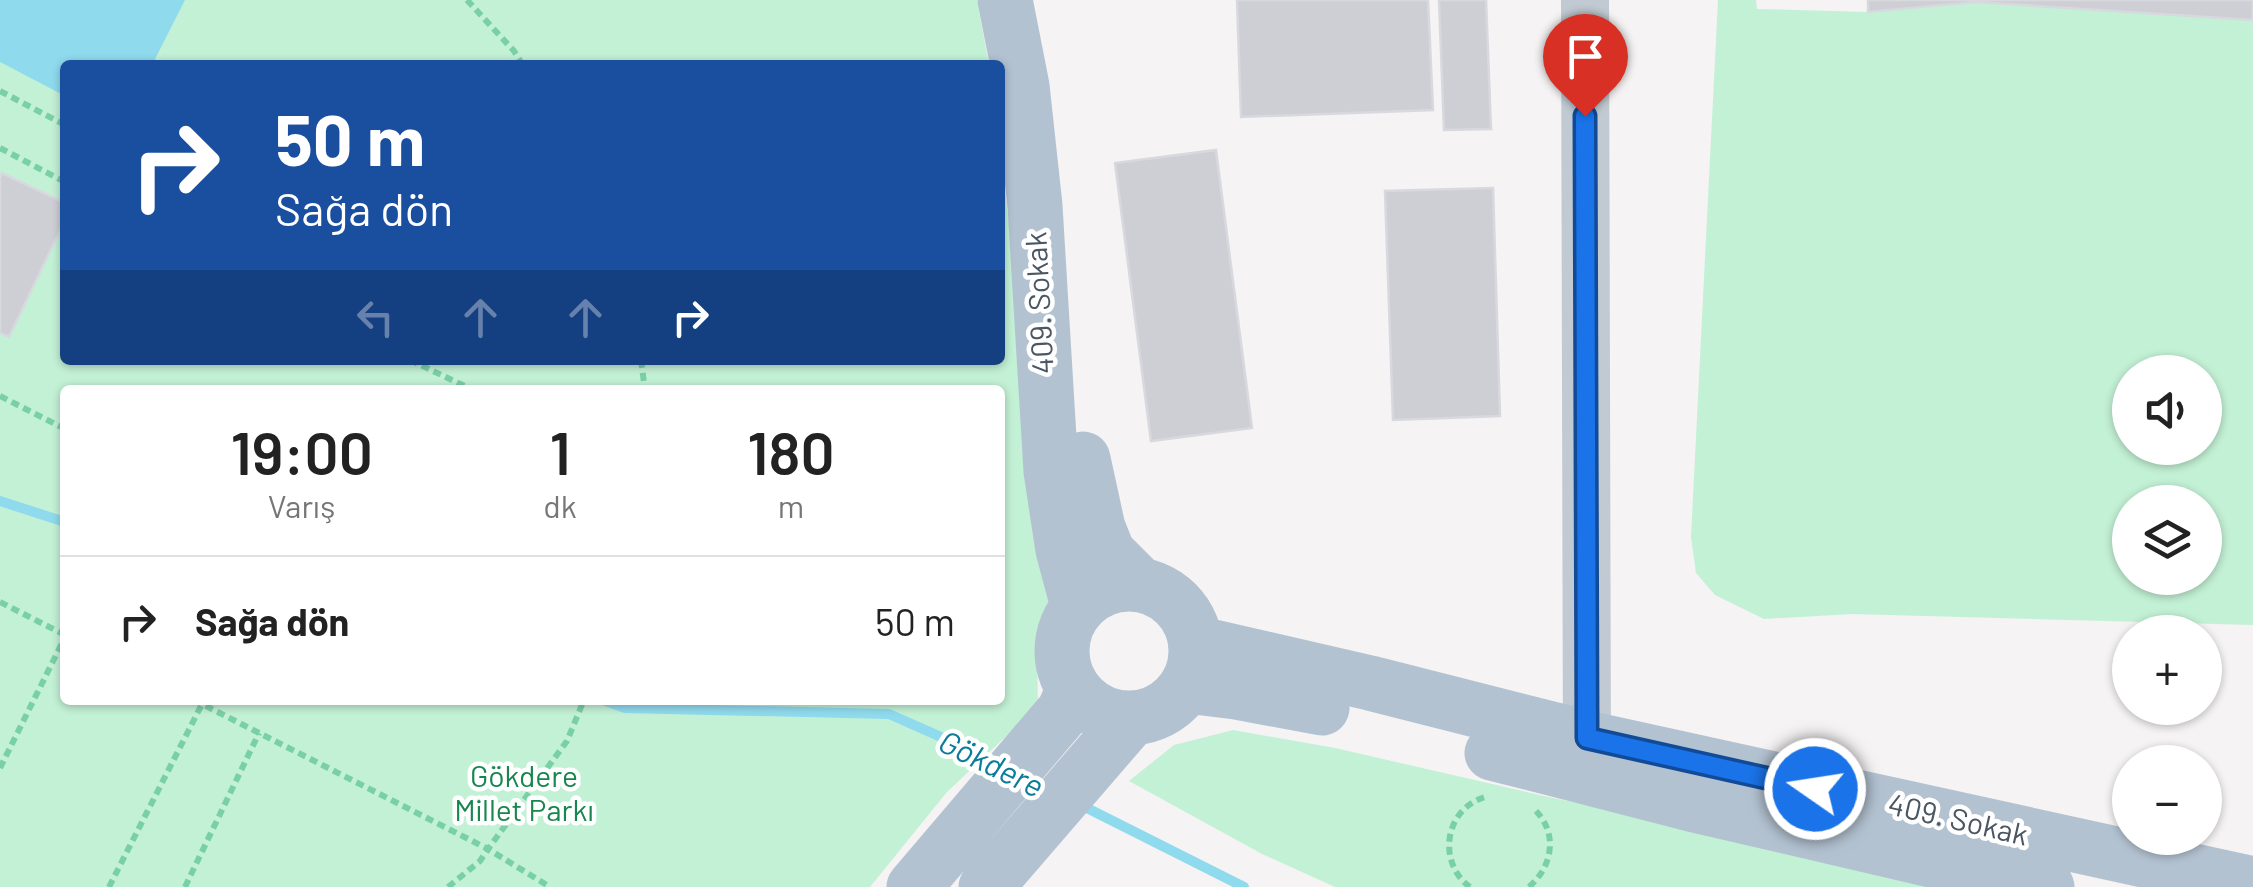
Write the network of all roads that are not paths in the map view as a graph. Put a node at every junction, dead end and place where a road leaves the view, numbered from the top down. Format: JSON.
{"nodes":[{"id":1,"x":1005,"y":0,"type":"edge"},
{"id":2,"x":1026,"y":0,"type":"edge"},
{"id":3,"x":1585,"y":0,"type":"edge"},
{"id":4,"x":1138,"y":584,"type":"junction"},
{"id":5,"x":1078,"y":606,"type":"junction"},
{"id":6,"x":1192,"y":664,"type":"junction"},
{"id":7,"x":1068,"y":700,"type":"junction"},
{"id":8,"x":1123,"y":728,"type":"junction"},
{"id":9,"x":1587,"y":758,"type":"junction"},
{"id":10,"x":997,"y":873,"type":"edge"},
{"id":11,"x":2253,"y":884,"type":"edge"},
{"id":12,"x":914,"y":887,"type":"edge"},
{"id":13,"x":2046,"y":887,"type":"edge"}],
"edges":[{"from":1,"to":5,"type":"main road","name":"409. Sokak"},
{"from":2,"to":4,"type":"main road","name":"409. Sokak"},
{"from":3,"to":9,"type":"street"},
{"from":4,"to":5,"type":"main road"},
{"from":4,"to":6,"type":"main road"},
{"from":5,"to":7,"type":"main road"},
{"from":6,"to":8,"type":"main road"},
{"from":6,"to":9,"type":"main road","name":"409. Sokak"},
{"from":7,"to":8,"type":"main road"},
{"from":7,"to":12,"type":"main road"},
{"from":8,"to":10,"type":"main road"},
{"from":9,"to":11,"type":"main road","name":"409. Sokak"},
{"from":9,"to":13,"type":"main road","name":"409. Sokak"}]}
